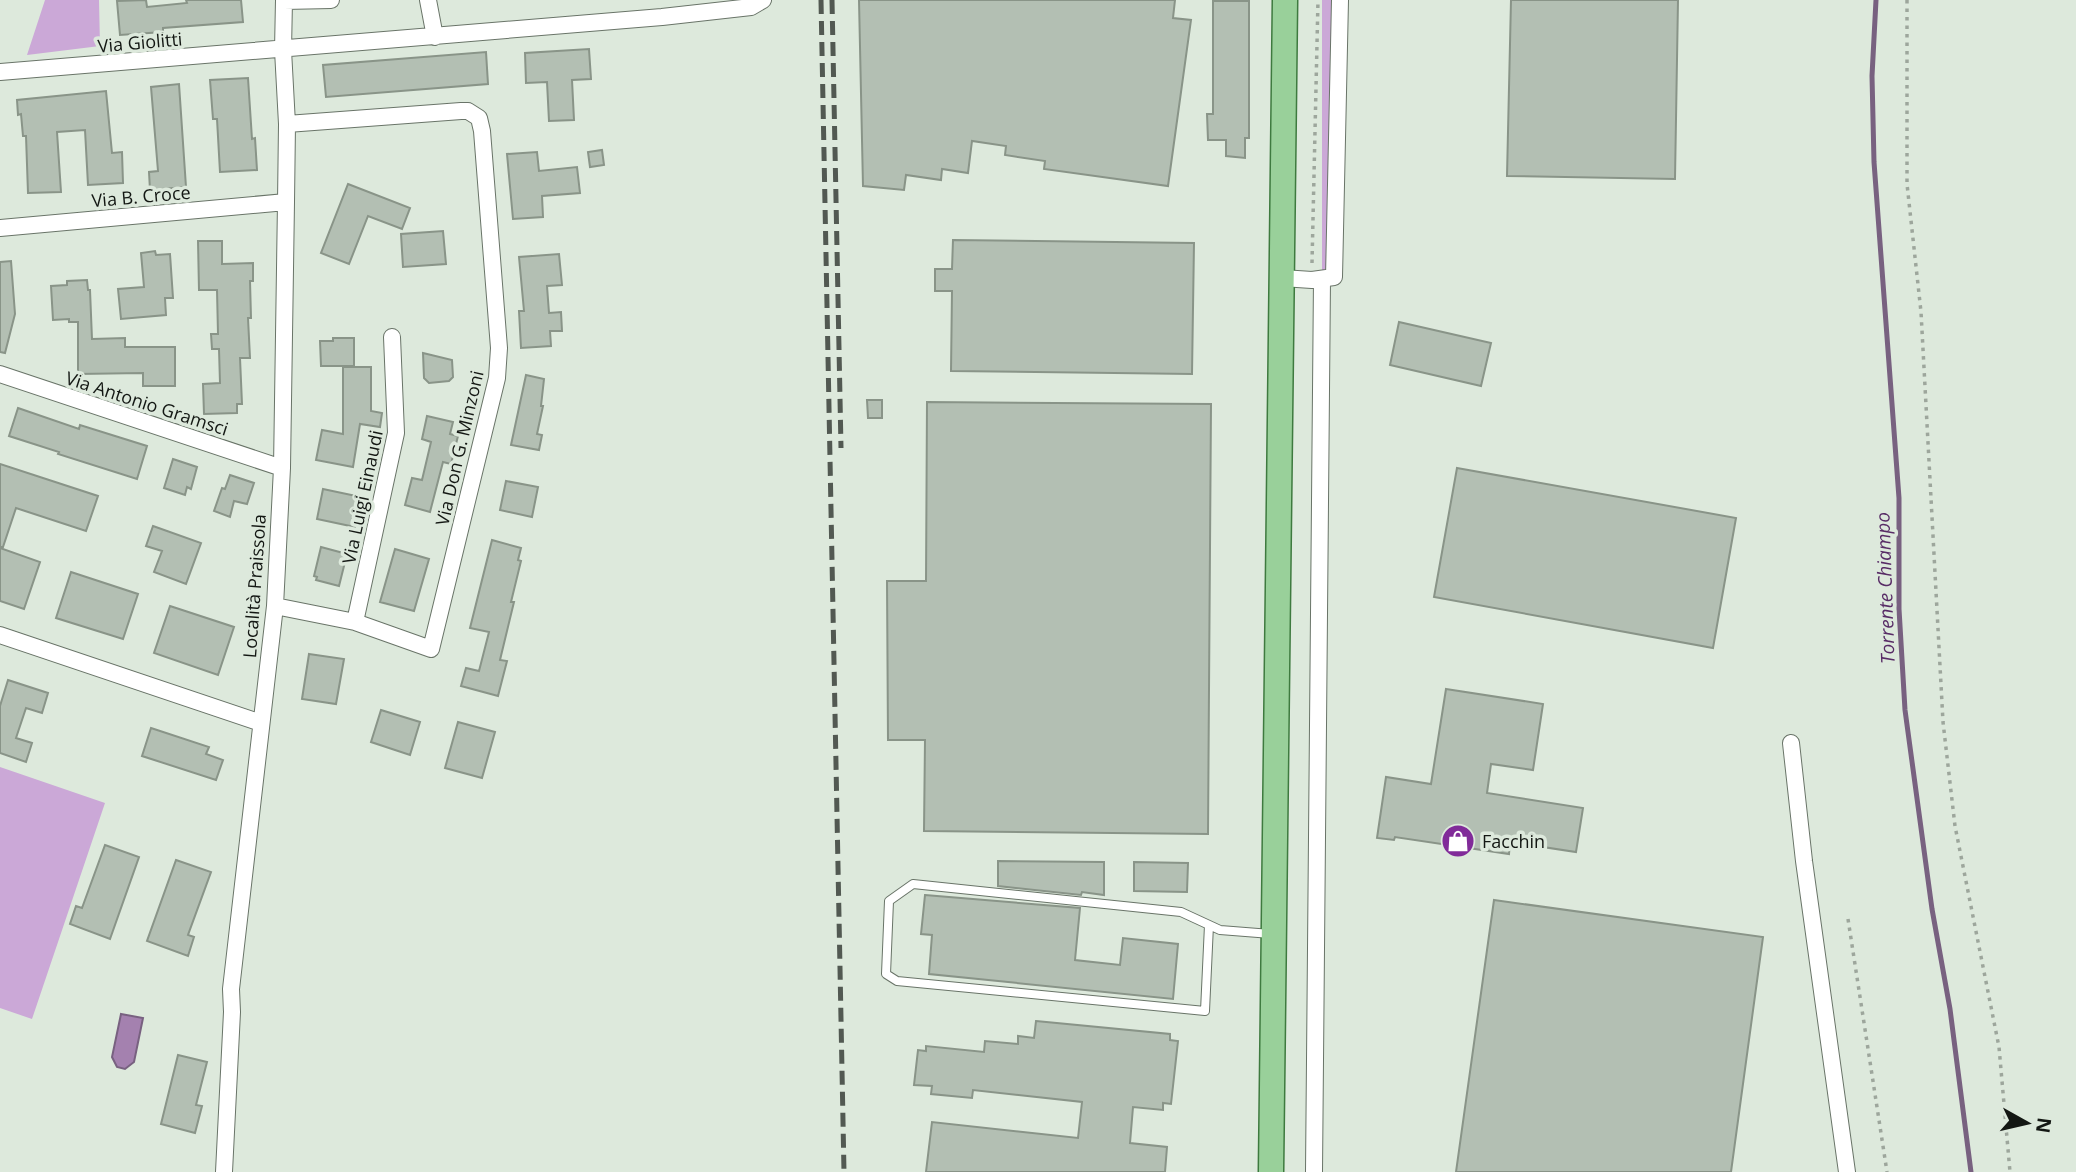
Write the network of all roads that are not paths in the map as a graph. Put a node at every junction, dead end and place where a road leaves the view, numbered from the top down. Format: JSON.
{"nodes":[{"id":1,"x":331,"y":0,"type":"edge"},
{"id":2,"x":428,"y":0,"type":"edge"},
{"id":3,"x":763,"y":0,"type":"edge"},
{"id":4,"x":1285,"y":0,"type":"edge"},
{"id":5,"x":1340,"y":0,"type":"edge"},
{"id":6,"x":284,"y":1,"type":"edge"},
{"id":7,"x":435,"y":37,"type":"junction"},
{"id":8,"x":283,"y":50,"type":"junction"},
{"id":9,"x":0,"y":72,"type":"edge"},
{"id":10,"x":287,"y":124,"type":"junction"},
{"id":11,"x":286,"y":202,"type":"junction"},
{"id":12,"x":0,"y":228,"type":"edge"},
{"id":13,"x":1282,"y":278,"type":"junction"},
{"id":14,"x":1322,"y":279,"type":"junction"},
{"id":15,"x":393,"y":337,"type":"dead end"},
{"id":16,"x":0,"y":374,"type":"edge"},
{"id":17,"x":282,"y":468,"type":"junction"},
{"id":18,"x":275,"y":606,"type":"junction"},
{"id":19,"x":355,"y":622,"type":"junction"},
{"id":20,"x":0,"y":635,"type":"edge"},
{"id":21,"x":261,"y":723,"type":"junction"},
{"id":22,"x":1791,"y":743,"type":"dead end"},
{"id":23,"x":1209,"y":925,"type":"junction"},
{"id":24,"x":1274,"y":934,"type":"junction"},
{"id":25,"x":224,"y":1172,"type":"edge"},
{"id":26,"x":1271,"y":1172,"type":"edge"},
{"id":27,"x":1314,"y":1172,"type":"edge"},
{"id":28,"x":1847,"y":1172,"type":"edge"}],
"edges":[{"from":1,"to":6,"type":"street"},
{"from":2,"to":7,"type":"street"},
{"from":3,"to":7,"type":"street","name":"Via Giolitti"},
{"from":4,"to":13,"type":"main road"},
{"from":5,"to":14,"type":"street"},
{"from":6,"to":8,"type":"street","name":"Località Praissola"},
{"from":7,"to":8,"type":"street","name":"Via Giolitti"},
{"from":8,"to":9,"type":"street","name":"Via Giolitti"},
{"from":8,"to":10,"type":"street","name":"Località Praissola"},
{"from":10,"to":11,"type":"street","name":"Località Praissola"},
{"from":10,"to":19,"type":"street","name":"Via Don G. Minzoni"},
{"from":11,"to":12,"type":"street","name":"Via B. Croce"},
{"from":11,"to":17,"type":"street","name":"Località Praissola"},
{"from":13,"to":14,"type":"street"},
{"from":13,"to":24,"type":"main road"},
{"from":14,"to":27,"type":"street"},
{"from":15,"to":19,"type":"street","name":"Via Luigi Einaudi"},
{"from":16,"to":17,"type":"street","name":"Via Antonio Gramsci"},
{"from":17,"to":18,"type":"street","name":"Località Praissola"},
{"from":18,"to":19,"type":"street","name":"Via Don G. Minzoni"},
{"from":18,"to":21,"type":"street","name":"Località Praissola"},
{"from":20,"to":21,"type":"street"},
{"from":21,"to":25,"type":"street","name":"Località Praissola"},
{"from":22,"to":28,"type":"street"},
{"from":23,"to":23,"type":"lane"},
{"from":23,"to":24,"type":"lane"},
{"from":24,"to":26,"type":"main road"}]}
